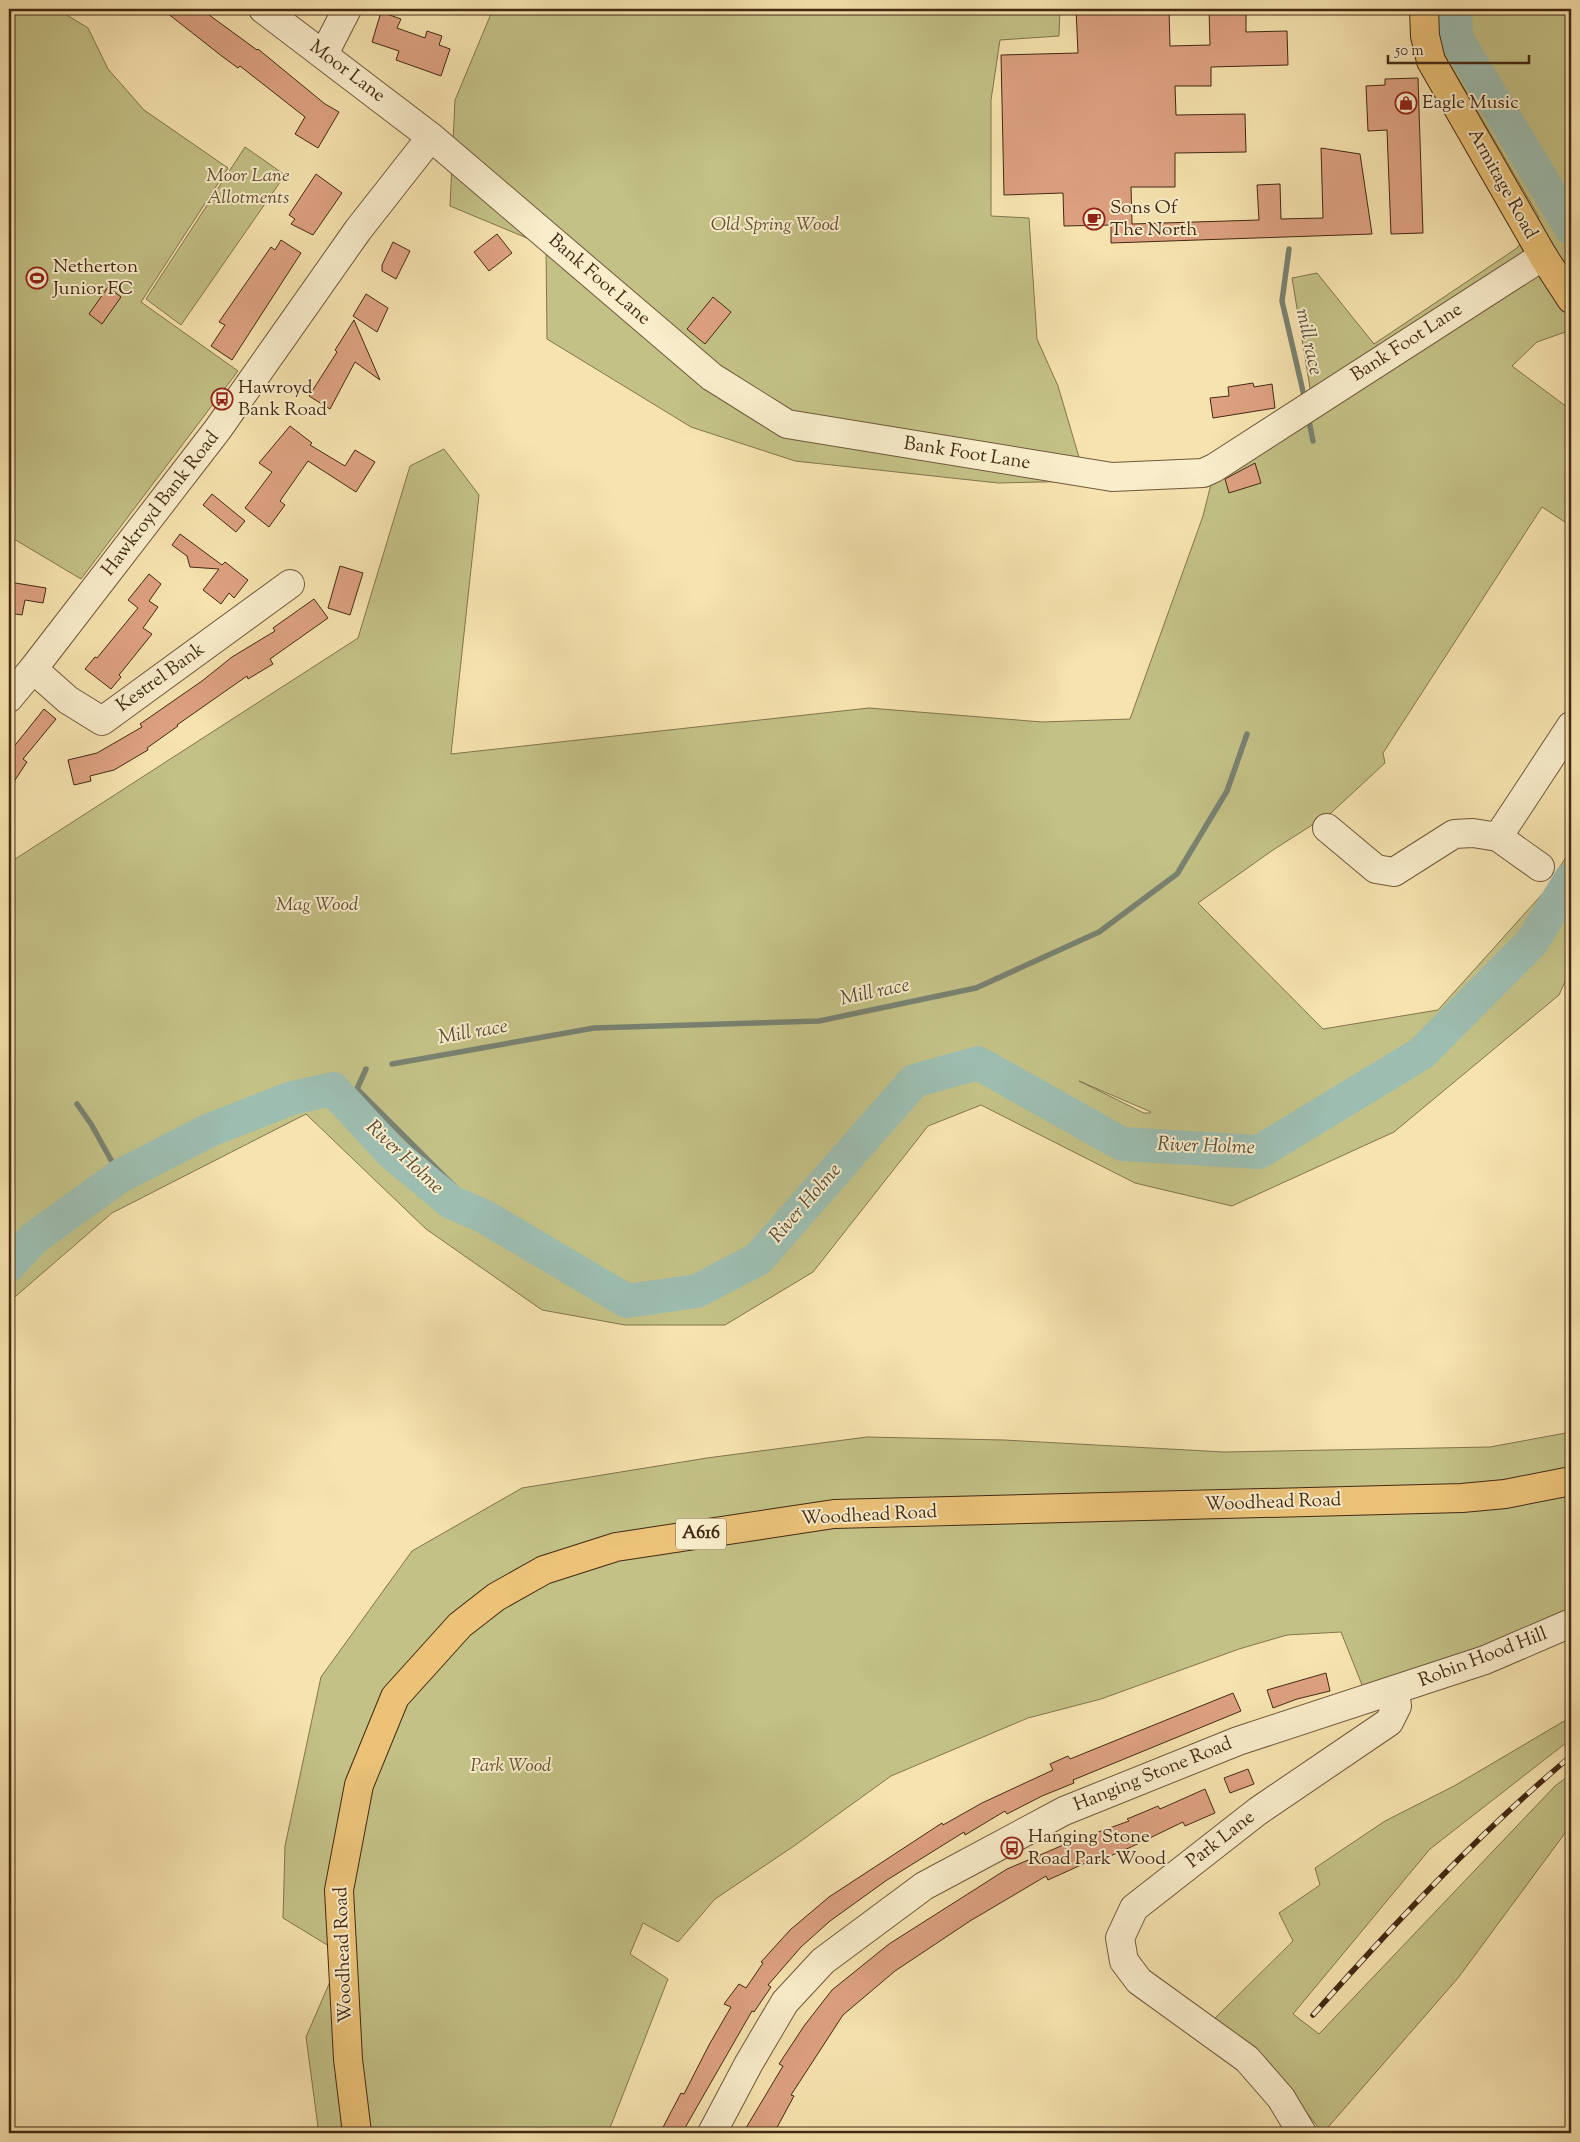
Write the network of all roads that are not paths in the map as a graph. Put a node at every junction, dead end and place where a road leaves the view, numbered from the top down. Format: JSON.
{"nodes":[{"id":1,"x":263,"y":9,"type":"edge"},
{"id":2,"x":347,"y":9,"type":"edge"},
{"id":3,"x":1424,"y":9,"type":"edge"},
{"id":4,"x":324,"y":54,"type":"junction"},
{"id":5,"x":431,"y":137,"type":"junction"},
{"id":6,"x":1543,"y":256,"type":"junction"},
{"id":7,"x":1571,"y":299,"type":"edge"},
{"id":8,"x":290,"y":584,"type":"dead end"},
{"id":9,"x":23,"y":670,"type":"edge"},
{"id":10,"x":9,"y":698,"type":"edge"},
{"id":11,"x":1571,"y":726,"type":"edge"},
{"id":12,"x":1327,"y":828,"type":"dead end"},
{"id":13,"x":1498,"y":837,"type":"junction"},
{"id":14,"x":1540,"y":867,"type":"dead end"},
{"id":15,"x":1571,"y":1481,"type":"edge"},
{"id":16,"x":1571,"y":1623,"type":"edge"},
{"id":17,"x":1395,"y":1691,"type":"junction"},
{"id":18,"x":357,"y":2133,"type":"edge"},
{"id":19,"x":712,"y":2133,"type":"edge"},
{"id":20,"x":1302,"y":2133,"type":"edge"}],
"edges":[{"from":1,"to":4,"type":"street","name":"Moor Lane"},
{"from":2,"to":4,"type":"street"},
{"from":3,"to":6,"type":"main road","name":"Armitage Road"},
{"from":4,"to":5,"type":"street","name":"Moor Lane"},
{"from":5,"to":6,"type":"street","name":"Bank Foot Lane"},
{"from":5,"to":9,"type":"street","name":"Hawkroyd Bank Road"},
{"from":6,"to":7,"type":"main road","name":"Armitage Road"},
{"from":8,"to":9,"type":"street","name":"Kestrel Bank"},
{"from":9,"to":10,"type":"street","name":"Hawkroyd Bank Road"},
{"from":11,"to":13,"type":"street"},
{"from":12,"to":13,"type":"street"},
{"from":13,"to":14,"type":"street"},
{"from":15,"to":18,"type":"main road","name":"Woodhead Road","number":"A616"},
{"from":16,"to":17,"type":"street","name":"Robin Hood Hill"},
{"from":17,"to":19,"type":"street","name":"Hanging Stone Road"},
{"from":17,"to":20,"type":"street","name":"Park Lane"}]}
